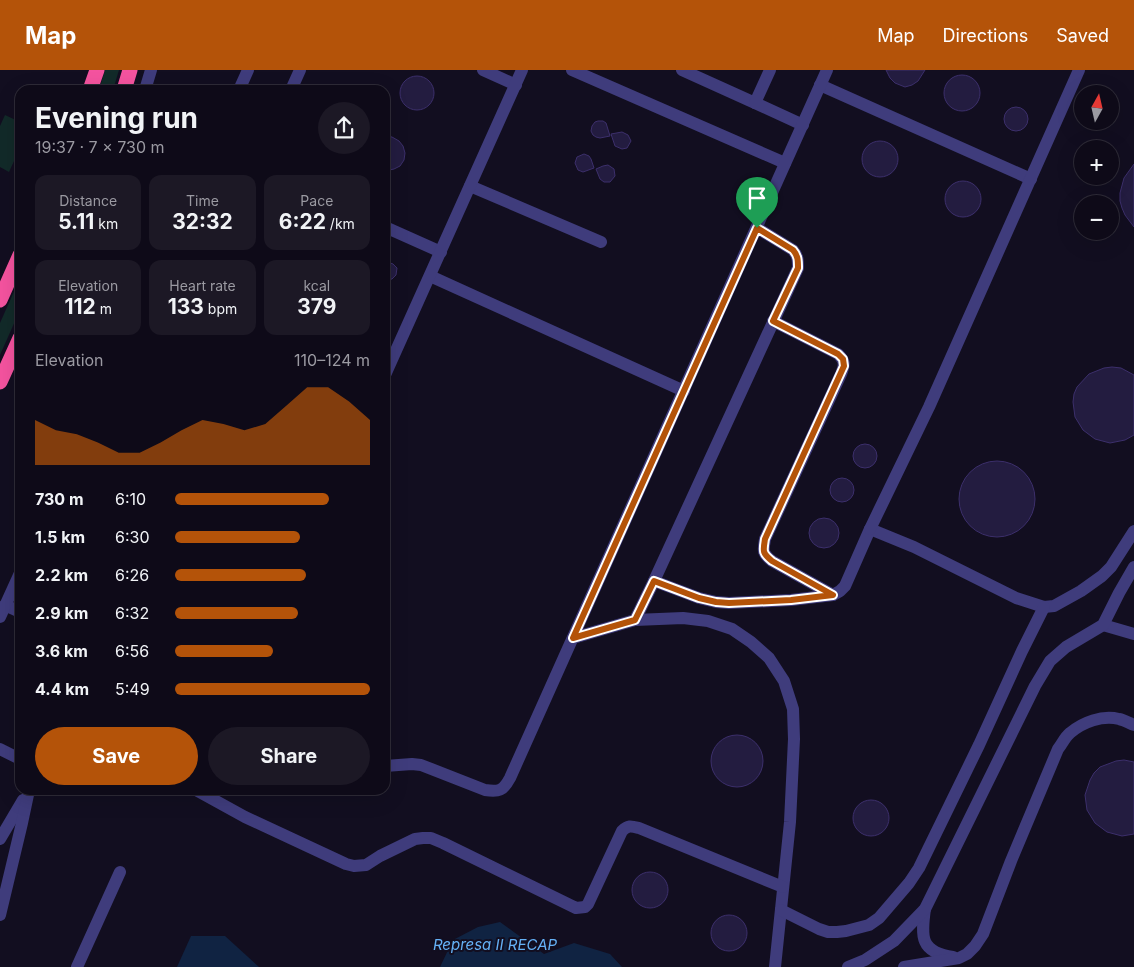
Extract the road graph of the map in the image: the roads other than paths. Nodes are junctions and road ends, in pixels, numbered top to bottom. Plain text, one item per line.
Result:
1 (97, 70) edge
2 (130, 70) edge
3 (151, 70) edge
4 (248, 70) edge
5 (300, 70) edge
6 (483, 70) edge
7 (522, 70) edge
8 (572, 70) edge
9 (682, 70) edge
10 (770, 70) edge
11 (827, 70) edge
12 (1079, 70) edge
13 (92, 85) edge
14 (126, 85) edge
15 (146, 85) edge
16 (241, 85) edge
17 (293, 85) edge
18 (516, 85) junction
19 (820, 85) junction
20 (754, 103) junction
21 (802, 125) junction
22 (785, 164) junction
23 (1031, 179) junction
24 (470, 186) junction
25 (757, 228) junction
26 (390, 229) edge
27 (601, 242) dead end
28 (441, 252) junction
29 (15, 266) edge
30 (430, 276) junction
31 (0, 300) edge
32 (773, 321) junction
33 (15, 349) edge
34 (390, 364) edge
35 (0, 382) edge
36 (684, 391) junction
37 (870, 529) junction
38 (1134, 531) edge
39 (1134, 567) edge
40 (654, 581) junction
41 (15, 584) edge
42 (833, 595) junction
43 (1044, 607) junction
44 (3, 611) edge
45 (635, 620) junction
46 (1103, 625) junction
47 (1134, 634) edge
48 (573, 638) junction
49 (1134, 725) edge
50 (0, 749) edge
51 (15, 756) edge
52 (390, 766) edge
53 (26, 795) edge
54 (27, 795) edge
55 (205, 795) edge
56 (0, 839) edge
57 (120, 872) dead end
58 (783, 887) junction
59 (925, 909) junction
60 (781, 910) junction
61 (0, 915) edge
62 (959, 958) junction
63 (77, 967) edge
64 (775, 967) edge
65 (848, 967) edge
66 (904, 967) edge

1 - 13 highway
2 - 14 highway
3 - 15 lane
4 - 16 lane
5 - 17 lane
6 - 18 lane
7 - 18 lane
8 - 22 lane
9 - 20 lane
10 - 20 lane
11 - 19 lane
12 - 23 lane
18 - 24 lane
19 - 21 lane
19 - 23 lane
20 - 21 lane
21 - 22 lane
22 - 25 lane
23 - 37 lane
24 - 27 lane
24 - 28 lane
25 - 32 lane
25 - 36 lane
26 - 28 lane
28 - 30 lane
29 - 31 highway
30 - 34 lane
30 - 36 lane
32 - 40 lane
32 - 42 lane
33 - 35 highway
36 - 48 lane
37 - 42 lane
37 - 43 lane
38 - 43 lane
39 - 46 lane
40 - 42 lane
40 - 45 lane
41 - 44 lane
43 - 60 lane
45 - 48 lane
45 - 58 lane
46 - 47 lane
46 - 59 lane
48 - 52 lane
49 - 62 lane
50 - 51 lane
53 - 56 lane
54 - 61 lane
55 - 58 lane
57 - 63 lane
58 - 60 lane
59 - 62 lane
59 - 65 lane
60 - 64 lane
62 - 66 lane

